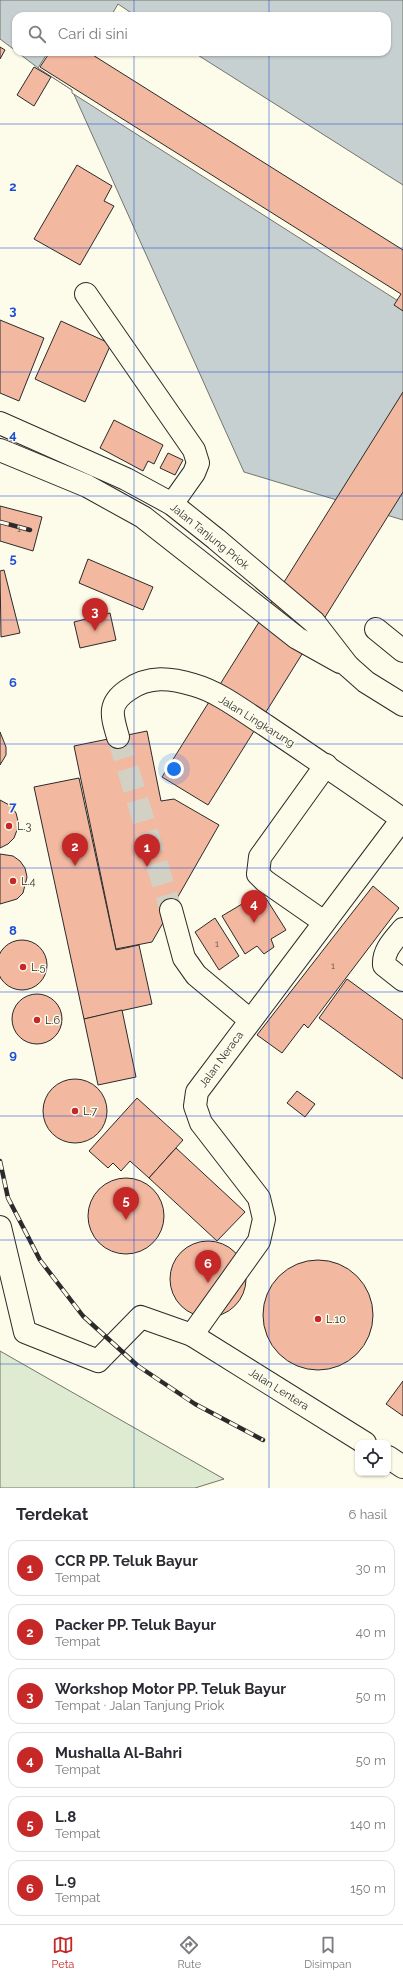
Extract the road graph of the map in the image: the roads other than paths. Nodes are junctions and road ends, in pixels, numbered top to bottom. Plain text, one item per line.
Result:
1 (86, 294) dead end
2 (0, 423) edge
3 (0, 450) edge
4 (172, 504) junction
5 (376, 629) dead end
6 (403, 651) edge
7 (348, 666) junction
8 (403, 705) edge
9 (118, 737) tunnel mouth
10 (326, 765) junction
11 (403, 818) edge
12 (170, 910) tunnel mouth
13 (324, 922) junction
14 (403, 929) edge
15 (403, 980) edge
16 (250, 1020) junction
17 (0, 1227) edge
18 (192, 1335) junction
19 (360, 1440) edge
20 (391, 1459) edge
21 (403, 1467) edge

1 - 4 main road
2 - 4 main road, Jalan Tanjung Priok
3 - 7 main road, Jalan Tanjung Priok
4 - 7 main road, Jalan Tanjung Priok
5 - 6 main road
7 - 8 main road, Jalan Tanjung Priok
9 - 10 main road, Jalan Lingkarung
10 - 11 main road, Jalan Lingkarung
10 - 13 main road
11 - 13 main road, Jalan Neraca
12 - 16 main road
13 - 16 main road, Jalan Neraca
14 - 15 main road
16 - 18 main road, Jalan Neraca
17 - 18 main road, Jalan Lentera
18 - 19 main road, Jalan Lentera
20 - 21 main road

